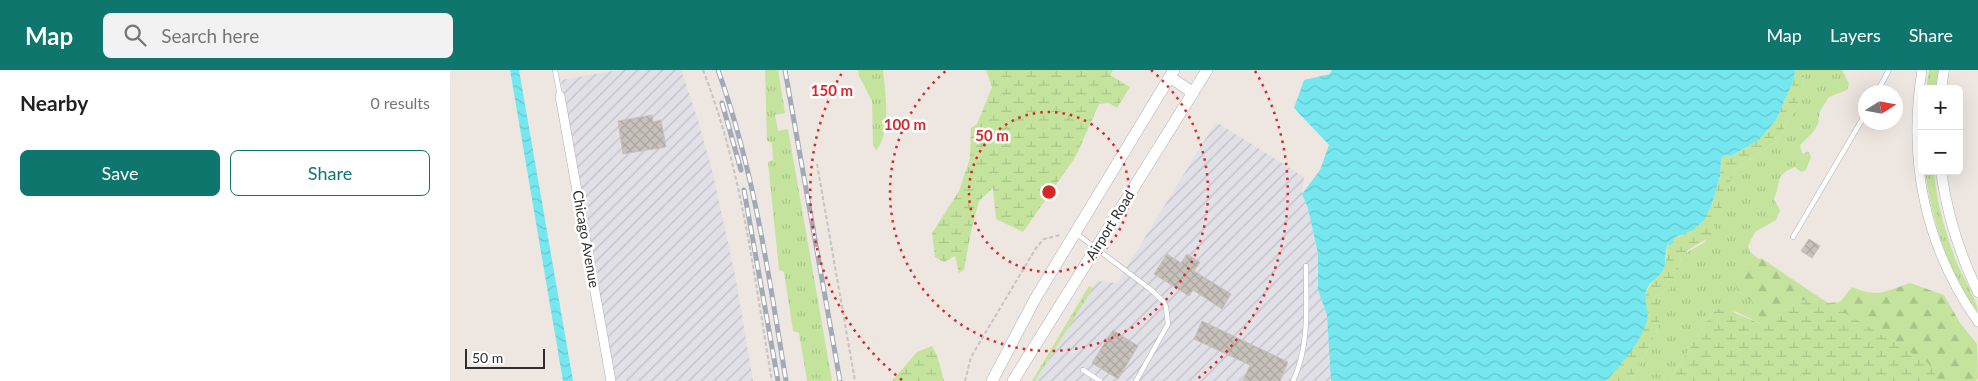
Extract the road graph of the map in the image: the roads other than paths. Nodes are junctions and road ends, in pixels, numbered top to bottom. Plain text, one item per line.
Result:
1 (555, 70) edge
2 (1207, 70) edge
3 (1889, 70) edge
4 (1922, 70) edge
5 (1944, 70) edge
6 (1172, 73) edge
7 (1881, 85) edge
8 (1942, 85) edge
9 (1193, 92) junction
10 (560, 96) joint
11 (1858, 127) edge
12 (1942, 175) edge
13 (1075, 233) junction
14 (1793, 237) dead end
15 (1096, 248) junction
16 (1306, 266) dead end
17 (1978, 292) edge
18 (1978, 322) edge
19 (1083, 370) dead end
20 (611, 381) edge
21 (992, 381) edge
22 (1013, 381) edge
23 (1100, 381) edge
24 (1136, 381) edge
25 (1293, 381) edge

1 - 10 lane
2 - 9 main road, Airport Road
3 - 7 lane
4 - 18 street
5 - 8 street
6 - 9 main road
6 - 13 main road, Airport Road
9 - 15 main road, Airport Road
10 - 20 street, Chicago Avenue
11 - 14 lane
12 - 17 street
13 - 15 lane
13 - 21 main road, Airport Road
15 - 22 main road, Airport Road
15 - 24 lane
16 - 25 lane
19 - 23 lane

